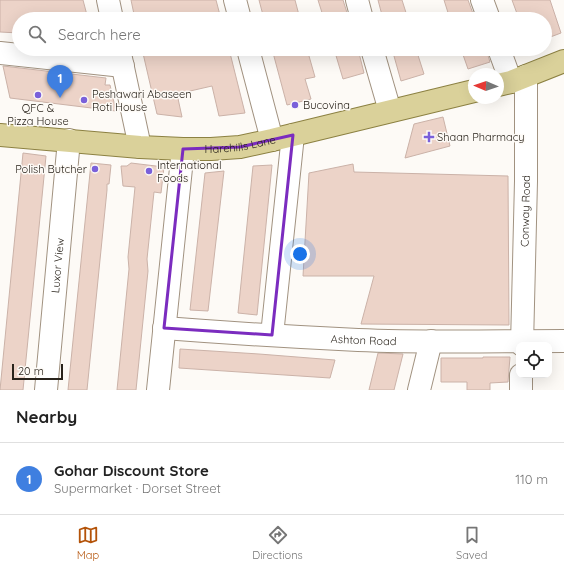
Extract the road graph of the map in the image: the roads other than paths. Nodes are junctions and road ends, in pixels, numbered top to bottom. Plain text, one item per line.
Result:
1 (108, 0) edge
2 (235, 0) edge
3 (357, 0) edge
4 (482, 0) edge
5 (111, 12) edge
6 (238, 12) edge
7 (360, 12) edge
8 (486, 12) edge
9 (0, 53) edge
10 (12, 53) edge
11 (73, 56) edge
12 (251, 56) edge
13 (374, 56) edge
14 (502, 56) edge
15 (121, 58) edge
16 (564, 61) edge
17 (511, 81) edge
18 (468, 92) edge
19 (390, 111) junction
20 (0, 135) edge
21 (282, 137) junction
22 (69, 140) junction
23 (140, 148) junction
24 (183, 149) junction
25 (164, 328) junction
26 (272, 335) junction
27 (564, 340) edge
28 (431, 341) junction
29 (522, 342) edge
30 (536, 342) edge
31 (516, 343) edge
32 (521, 378) edge
33 (46, 390) edge
34 (158, 390) edge
35 (419, 390) edge
36 (521, 390) edge

1 - 5 street
2 - 6 street
3 - 7 street
4 - 8 street
9 - 10 street
11 - 15 street
12 - 21 street
13 - 19 street
14 - 17 street, Conway Road
15 - 23 street
16 - 17 main road
17 - 29 street, Conway Road
18 - 19 main road, Harehills Lane
19 - 21 main road, Harehills Lane
20 - 22 main road, Harehills Lane
21 - 24 main road, Harehills Lane
21 - 26 street
22 - 23 main road, Harehills Lane
22 - 33 street, Luxor View
23 - 24 main road, Harehills Lane
24 - 25 street
25 - 26 street, Ashton Road
25 - 34 street
26 - 28 street, Ashton Road
27 - 30 street, Ashton Road
28 - 31 street, Ashton Road
28 - 35 street
32 - 36 street

